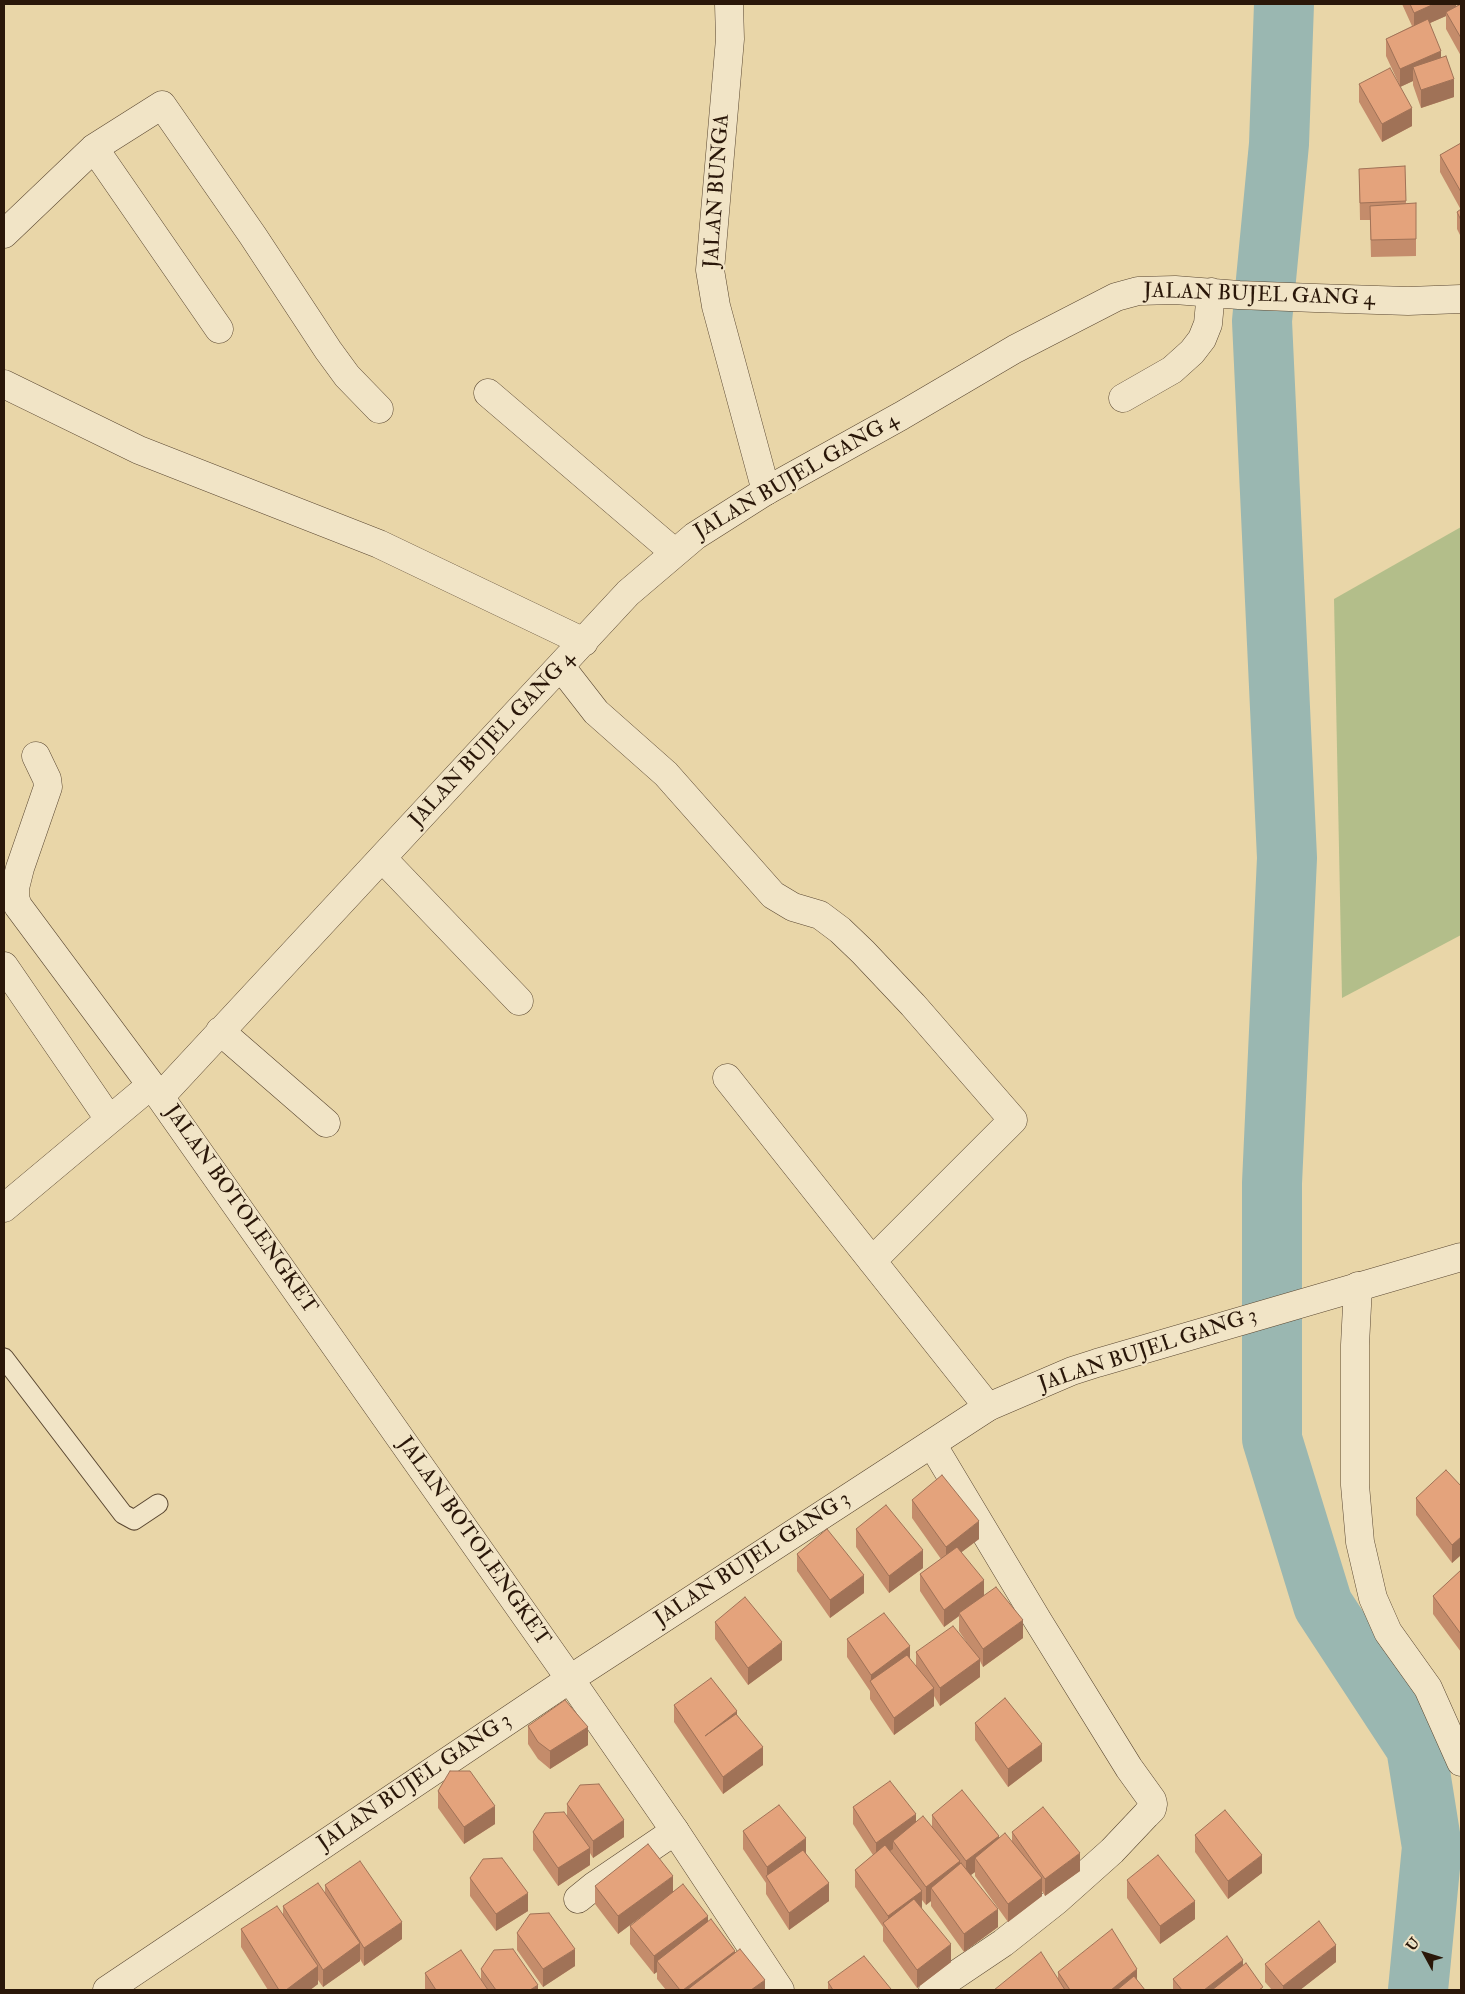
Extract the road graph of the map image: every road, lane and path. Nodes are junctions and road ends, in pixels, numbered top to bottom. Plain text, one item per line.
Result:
1 (729, 4) edge
2 (94, 148) junction
3 (4, 234) edge
4 (1211, 292) junction
5 (1461, 299) edge
6 (219, 329) dead end
7 (4, 384) edge
8 (488, 393) dead end
9 (1123, 398) dead end
10 (379, 409) dead end
11 (766, 491) junction
12 (674, 552) junction
13 (584, 642) junction
14 (561, 666) junction
15 (36, 756) dead end
16 (382, 858) junction
17 (4, 966) edge
18 (519, 1001) dead end
19 (220, 1031) junction
20 (727, 1078) dead end
21 (156, 1091) junction
22 (108, 1119) junction
23 (326, 1123) dead end
24 (4, 1208) edge
25 (1461, 1257) edge
26 (872, 1261) junction
27 (1347, 1289) junction
28 (4, 1358) edge
29 (988, 1407) junction
30 (932, 1444) junction
31 (158, 1504) dead end
32 (570, 1679) junction
33 (1461, 1762) edge
34 (675, 1831) junction
35 (578, 1899) dead end
36 (107, 1990) edge
37 (780, 1990) edge
38 (933, 1990) edge

1 - 11 street, JALAN BUNGA
2 - 3 street
2 - 6 street
2 - 10 street
4 - 5 street, JALAN BUJEL GANG 4
4 - 9 street
4 - 11 street, JALAN BUJEL GANG 4
7 - 13 street
8 - 12 street
11 - 12 street, JALAN BUJEL GANG 4
12 - 13 street, JALAN BUJEL GANG 4
13 - 14 street, JALAN BUJEL GANG 4
14 - 16 street, JALAN BUJEL GANG 4
14 - 26 street
15 - 21 street, JALAN BOTOLENGKET
16 - 18 street
16 - 19 street, JALAN BUJEL GANG 4
17 - 22 street
19 - 21 street, JALAN BUJEL GANG 4
19 - 23 street
20 - 26 street
21 - 22 street, JALAN BUJEL GANG 4
21 - 32 street, JALAN BOTOLENGKET
22 - 24 street, JALAN BUJEL GANG 4
25 - 27 street, JALAN BUJEL GANG 3
26 - 29 street
27 - 29 street, JALAN BUJEL GANG 3
27 - 33 street
28 - 31 lane
29 - 30 street, JALAN BUJEL GANG 3
30 - 32 street, JALAN BUJEL GANG 3
30 - 38 street
32 - 34 street, JALAN BOTOLENGKET
32 - 36 street, JALAN BUJEL GANG 3
34 - 35 street
34 - 37 street, JALAN BOTOLENGKET

